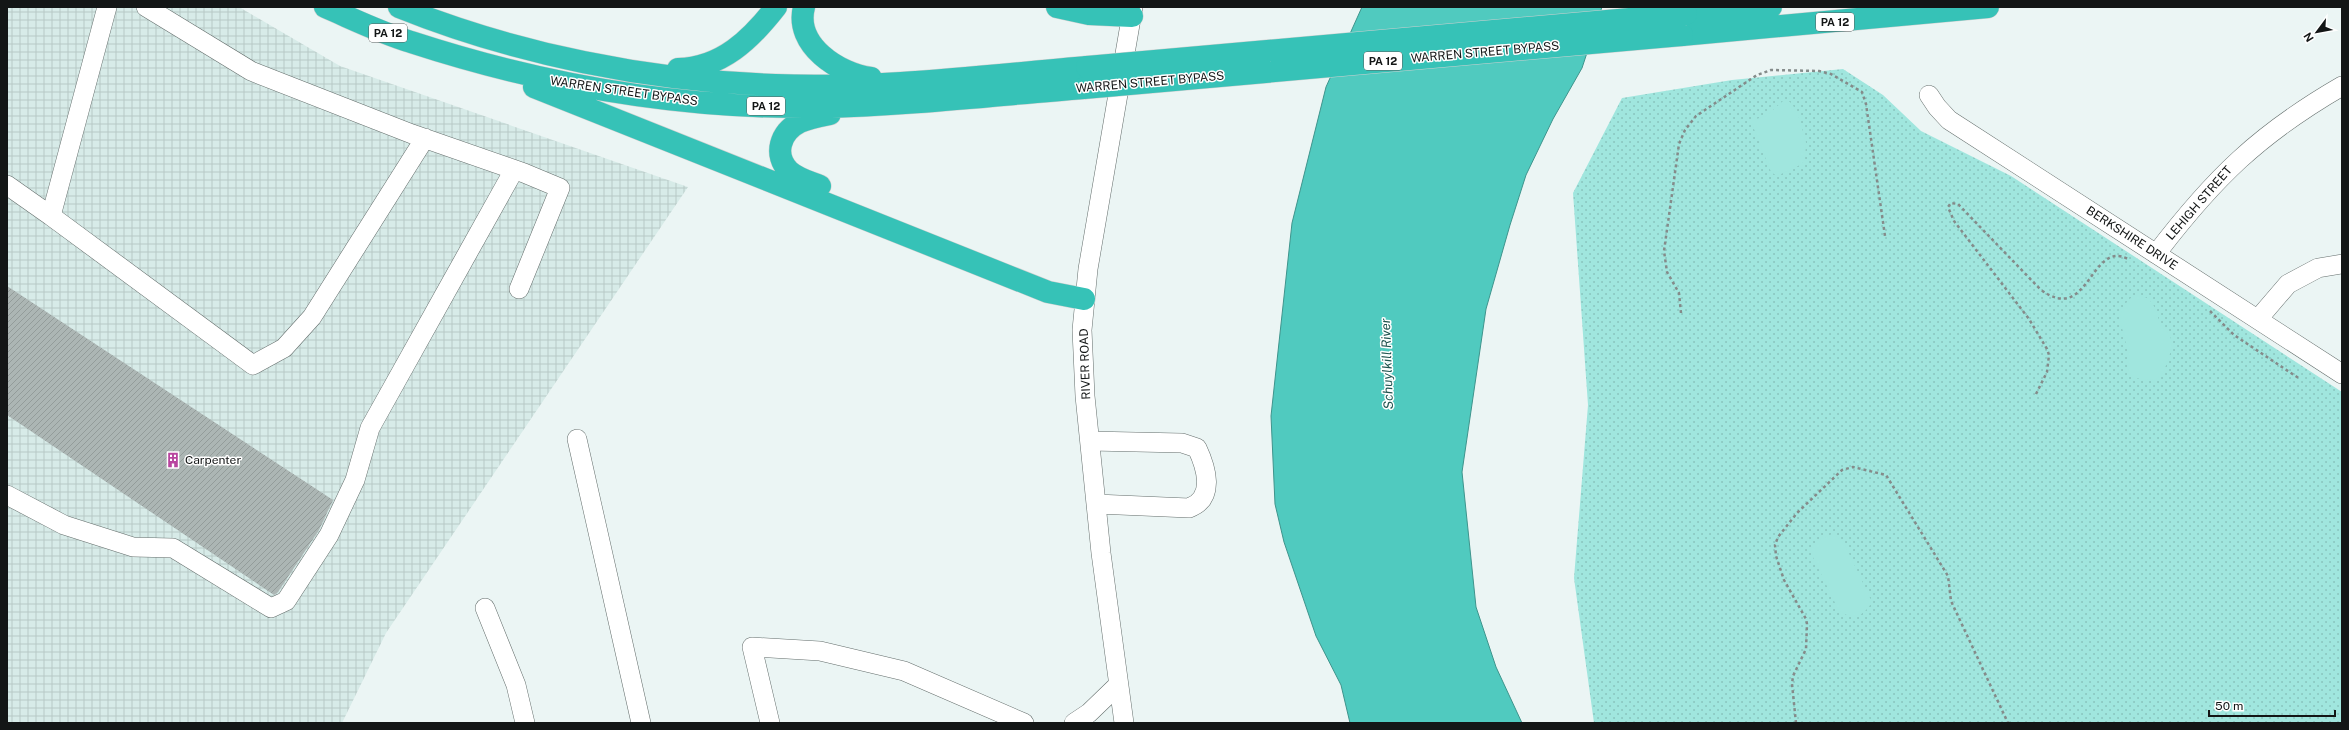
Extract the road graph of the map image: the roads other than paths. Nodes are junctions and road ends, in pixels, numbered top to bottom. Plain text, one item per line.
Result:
1 (107, 7) edge
2 (146, 7) edge
3 (325, 7) edge
4 (399, 7) edge
5 (776, 7) edge
6 (804, 7) edge
7 (1056, 7) edge
8 (1107, 7) edge
9 (1771, 7) edge
10 (1988, 7) edge
11 (1133, 12) edge
12 (1684, 25) junction
13 (453, 55) junction
14 (636, 70) junction
15 (1085, 77) junction
16 (910, 82) junction
17 (2342, 86) edge
18 (1929, 95) dead end
19 (868, 105) junction
20 (425, 138) junction
21 (514, 170) junction
22 (7, 185) edge
23 (51, 216) junction
24 (2156, 254) junction
25 (2342, 264) edge
26 (519, 289) dead end
27 (1084, 299) junction
28 (2258, 319) junction
29 (2342, 374) edge
30 (577, 439) dead end
31 (1090, 441) junction
32 (7, 495) edge
33 (1096, 504) junction
34 (485, 608) dead end
35 (1118, 685) junction
36 (525, 723) edge
37 (641, 723) edge
38 (770, 723) edge
39 (1024, 723) edge
40 (1074, 723) edge
41 (1124, 723) edge

1 - 23 street
2 - 20 street
3 - 13 highway, WARREN STREET BYPASS / PA 12
4 - 14 highway, WARREN STREET BYPASS / PA 12
5 - 14 highway
6 - 16 highway
7 - 11 highway
8 - 11 highway
9 - 12 highway, WARREN STREET BYPASS / PA 12
10 - 12 highway, WARREN STREET BYPASS / PA 12
11 - 27 street, RIVER ROAD
12 - 15 highway, WARREN STREET BYPASS / PA 12, bridge
13 - 19 highway, WARREN STREET BYPASS / PA 12
13 - 27 highway
14 - 16 highway, WARREN STREET BYPASS / PA 12
15 - 16 highway, WARREN STREET BYPASS / PA 12
15 - 19 highway, WARREN STREET BYPASS / PA 12
17 - 24 street, LEHIGH STREET
18 - 24 street, BERKSHIRE DRIVE
19 - 27 highway
20 - 21 street
20 - 23 street
21 - 26 street
21 - 32 street
22 - 23 street
24 - 28 street, BERKSHIRE DRIVE
25 - 28 street
27 - 31 street, RIVER ROAD
28 - 29 street, BERKSHIRE DRIVE
30 - 37 street
31 - 33 street, RIVER ROAD
31 - 33 street
33 - 35 street, RIVER ROAD
34 - 36 street
35 - 40 street
35 - 41 street, RIVER ROAD
38 - 39 street

